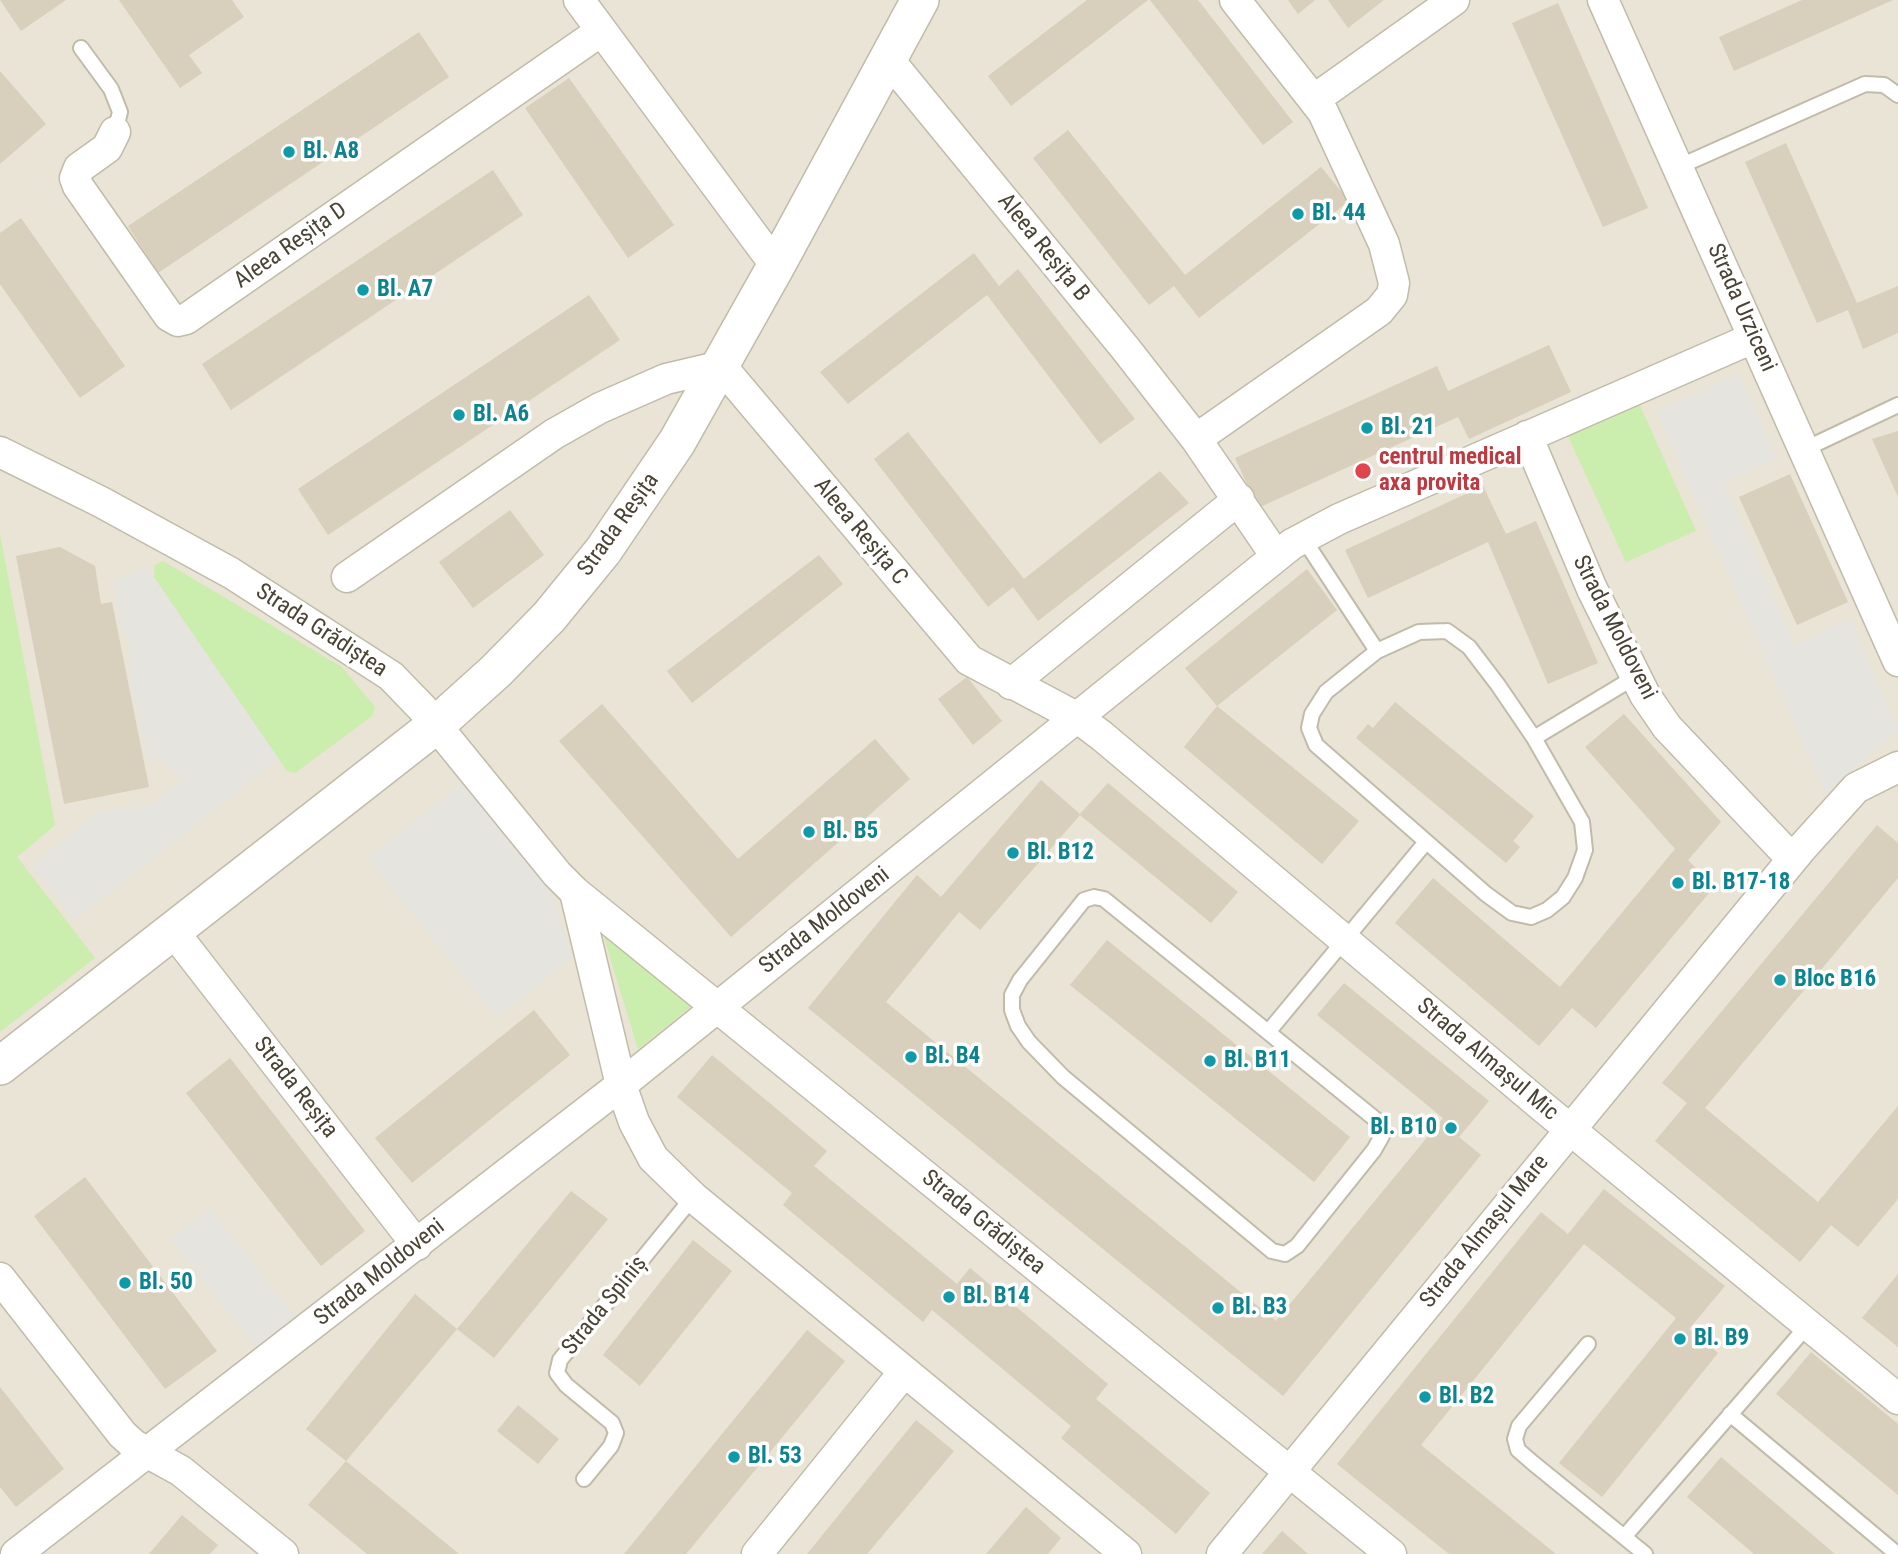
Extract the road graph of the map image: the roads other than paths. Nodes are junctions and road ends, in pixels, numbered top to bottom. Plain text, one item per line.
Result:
1 (579, 0) edge
2 (920, 0) edge
3 (1236, 0) edge
4 (1454, 0) edge
5 (1603, 0) edge
6 (601, 31) junction
7 (81, 48) dead end
8 (888, 59) junction
9 (1898, 96) edge
10 (1319, 106) junction
11 (115, 132) joint
12 (1678, 167) junction
13 (776, 266) junction
14 (1753, 338) junction
15 (721, 366) junction
16 (1898, 405) edge
17 (1527, 436) junction
18 (1196, 439) junction
19 (1805, 449) junction
20 (0, 452) edge
21 (1239, 499) junction
22 (1303, 538) junction
23 (1276, 556) junction
24 (346, 577) dead end
25 (1377, 651) junction
26 (1898, 660) edge
27 (1635, 677) junction
28 (1011, 684) junction
29 (1078, 718) junction
30 (436, 725) junction
31 (1534, 738) junction
32 (1898, 767) edge
33 (1426, 842) junction
34 (1792, 859) junction
35 (576, 892) junction
36 (173, 931) junction
37 (1343, 940) junction
38 (716, 1007) junction
39 (1269, 1031) junction
40 (0, 1066) edge
41 (621, 1085) junction
42 (1569, 1129) junction
43 (693, 1197) junction
44 (417, 1245) junction
45 (0, 1278) edge
46 (1808, 1325) junction
47 (1588, 1344) dead end
48 (904, 1372) junction
49 (1898, 1399) edge
50 (1730, 1414) junction
51 (149, 1453) junction
52 (1290, 1470) junction
53 (584, 1479) dead end
54 (1624, 1537) junction
55 (266, 1549) edge
56 (16, 1554) edge
57 (757, 1554) edge
58 (1126, 1554) edge
59 (1222, 1554) edge
60 (1391, 1554) edge
61 (1645, 1554) edge
62 (1897, 1554) edge

1 - 6 street
2 - 8 street, Strada Reșița
3 - 10 street
4 - 10 street
5 - 12 street, Strada Urziceni
6 - 11 street, Aleea Reșița D
6 - 13 street
7 - 11 lane
8 - 13 street, Strada Reșița
8 - 18 street, Aleea Reșița B
9 - 12 lane
10 - 18 street
12 - 14 street, Strada Urziceni
13 - 15 street, Strada Reșița
14 - 17 street, Strada Moldoveni
14 - 19 street, Strada Urziceni
15 - 24 street
15 - 28 street, Aleea Reșița C
15 - 30 street, Strada Reșița
16 - 19 lane
17 - 22 street, Strada Moldoveni
17 - 27 street, Strada Moldoveni
18 - 21 street, Aleea Reșița B
19 - 26 street, Strada Urziceni
20 - 30 street, Strada Grădiștea
21 - 23 street, Aleea Reșița B
21 - 28 street
22 - 23 street, Strada Moldoveni
22 - 25 lane
23 - 29 street, Strada Moldoveni
25 - 31 lane
25 - 33 lane
27 - 31 lane
27 - 34 street, Strada Moldoveni
28 - 29 street, Aleea Reșița C
29 - 37 street, Strada Almașul Mic
29 - 38 street, Strada Moldoveni
30 - 35 street, Strada Grădiștea
30 - 36 street, Strada Reșița
31 - 33 lane
32 - 34 street, Strada Almașul Mare
33 - 37 lane
34 - 42 street, Strada Almașul Mare
35 - 38 street, Strada Grădiștea
35 - 41 street
36 - 40 street, Strada Reșița
36 - 44 street, Strada Reșița
37 - 39 lane
37 - 42 street, Strada Almașul Mic
38 - 41 street, Strada Moldoveni
38 - 52 street, Strada Grădiștea
39 - 39 lane
41 - 43 street
41 - 44 street, Strada Moldoveni
42 - 46 street, Strada Almașul Mic
42 - 52 street, Strada Almașul Mare
43 - 48 street
43 - 53 lane, Strada Spiniș
44 - 51 street, Strada Moldoveni
45 - 51 street
46 - 49 street, Strada Almașul Mic
46 - 50 lane
47 - 54 lane
48 - 57 street
48 - 58 street
50 - 54 lane
50 - 62 lane
51 - 55 street
51 - 56 street, Strada Moldoveni
52 - 59 street, Strada Almașul Mare
52 - 60 street, Strada Grădiștea
54 - 61 lane

